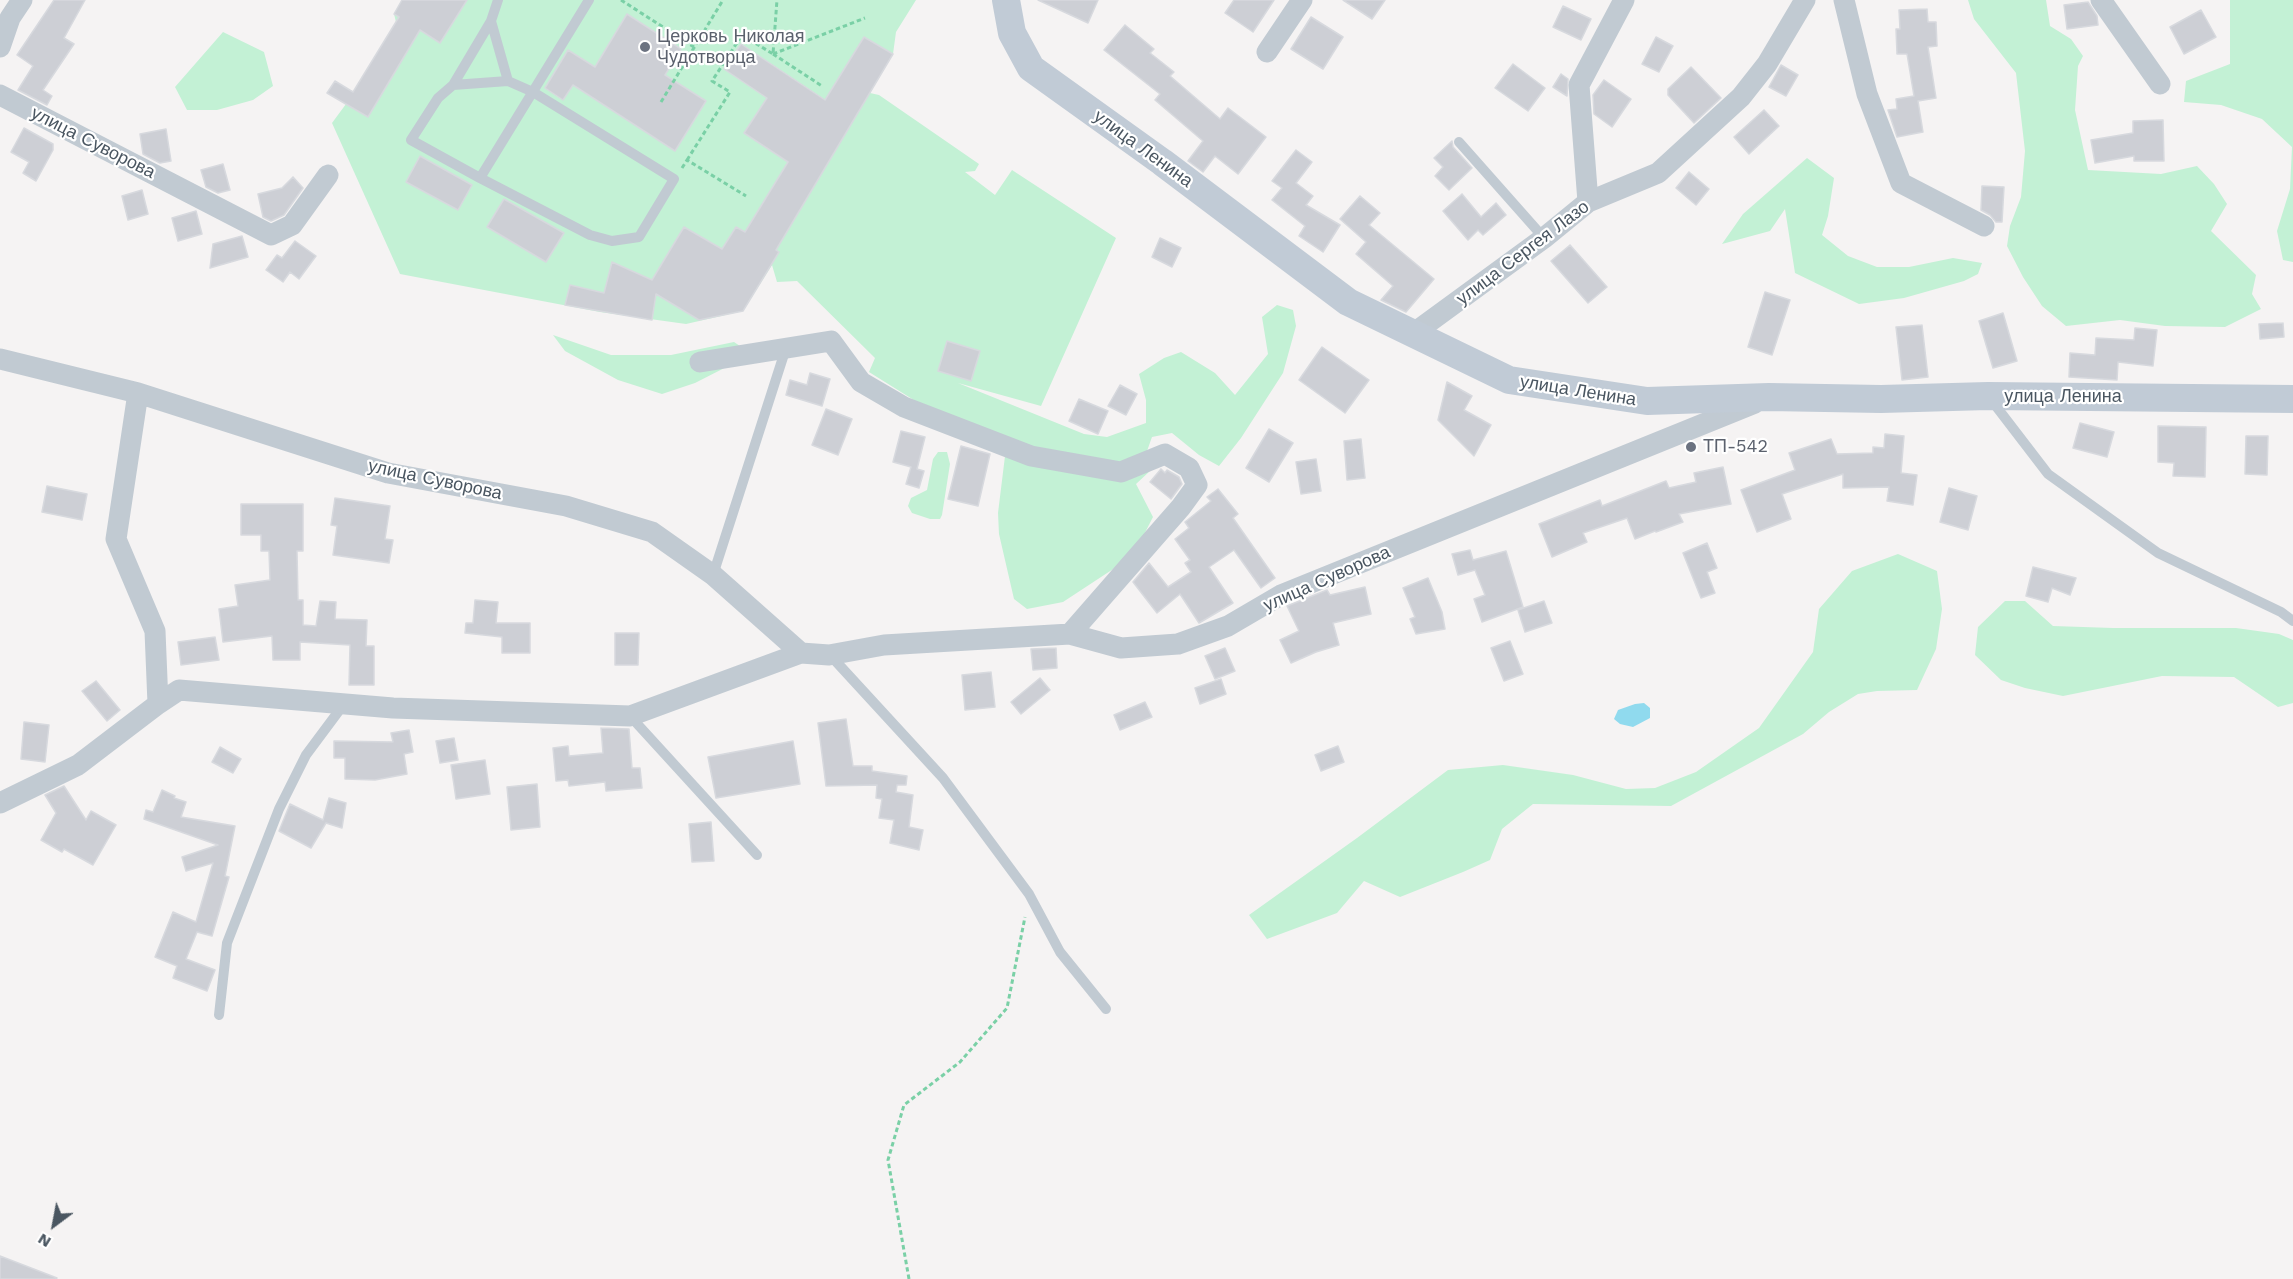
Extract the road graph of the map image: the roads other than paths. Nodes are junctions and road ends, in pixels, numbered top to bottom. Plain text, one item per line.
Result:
1 (22, 0) edge
2 (498, 0) edge
3 (589, 0) edge
4 (1006, 0) edge
5 (1302, 0) edge
6 (1624, 0) edge
7 (1805, 0) edge
8 (1844, 0) edge
9 (2101, 0) edge
10 (491, 21) junction
11 (0, 47) edge
12 (1267, 52) dead end
13 (508, 81) junction
14 (2160, 84) dead end
15 (453, 85) junction
16 (533, 92) junction
17 (0, 95) edge
18 (1459, 142) dead end
19 (328, 174) dead end
20 (480, 178) junction
21 (1588, 202) junction
22 (1984, 226) dead end
23 (1544, 238) junction
24 (1414, 333) junction
25 (786, 348) junction
26 (0, 359) edge
27 (700, 362) dead end
28 (138, 393) junction
29 (1988, 396) junction
30 (1769, 397) junction
31 (2293, 399) edge
32 (713, 574) junction
33 (2293, 621) edge
34 (1070, 634) junction
35 (801, 653) junction
36 (830, 655) junction
37 (158, 704) junction
38 (344, 704) junction
39 (630, 716) junction
40 (0, 803) edge
41 (757, 855) dead end
42 (1106, 1010) dead end
43 (219, 1015) dead end

1 - 11 street
2 - 10 lane
3 - 16 lane
4 - 24 main road, улица Ленина
5 - 12 street
6 - 21 street
7 - 21 street, улица Сергея Лазо
8 - 22 street
9 - 14 street
10 - 13 lane
10 - 15 lane
13 - 15 lane
13 - 16 lane
15 - 20 lane
16 - 20 lane
16 - 20 lane
17 - 19 street, улица Суворова
18 - 23 lane
21 - 23 street, улица Сергея Лазо
23 - 24 street, улица Сергея Лазо
24 - 30 main road, улица Ленина
25 - 27 street
25 - 32 lane
25 - 34 street
26 - 28 street, улица Суворова
28 - 32 street, улица Суворова
28 - 37 street
29 - 30 main road, улица Ленина
29 - 31 main road, улица Ленина
29 - 33 lane
30 - 34 street, улица Суворова
32 - 35 street, улица Суворова
34 - 36 street, улица Суворова
35 - 36 street, улица Суворова
35 - 39 street, улица Суворова
36 - 42 lane
37 - 38 street, улица Суворова
37 - 40 street, улица Суворова
38 - 39 street, улица Суворова
38 - 43 lane
39 - 41 lane

